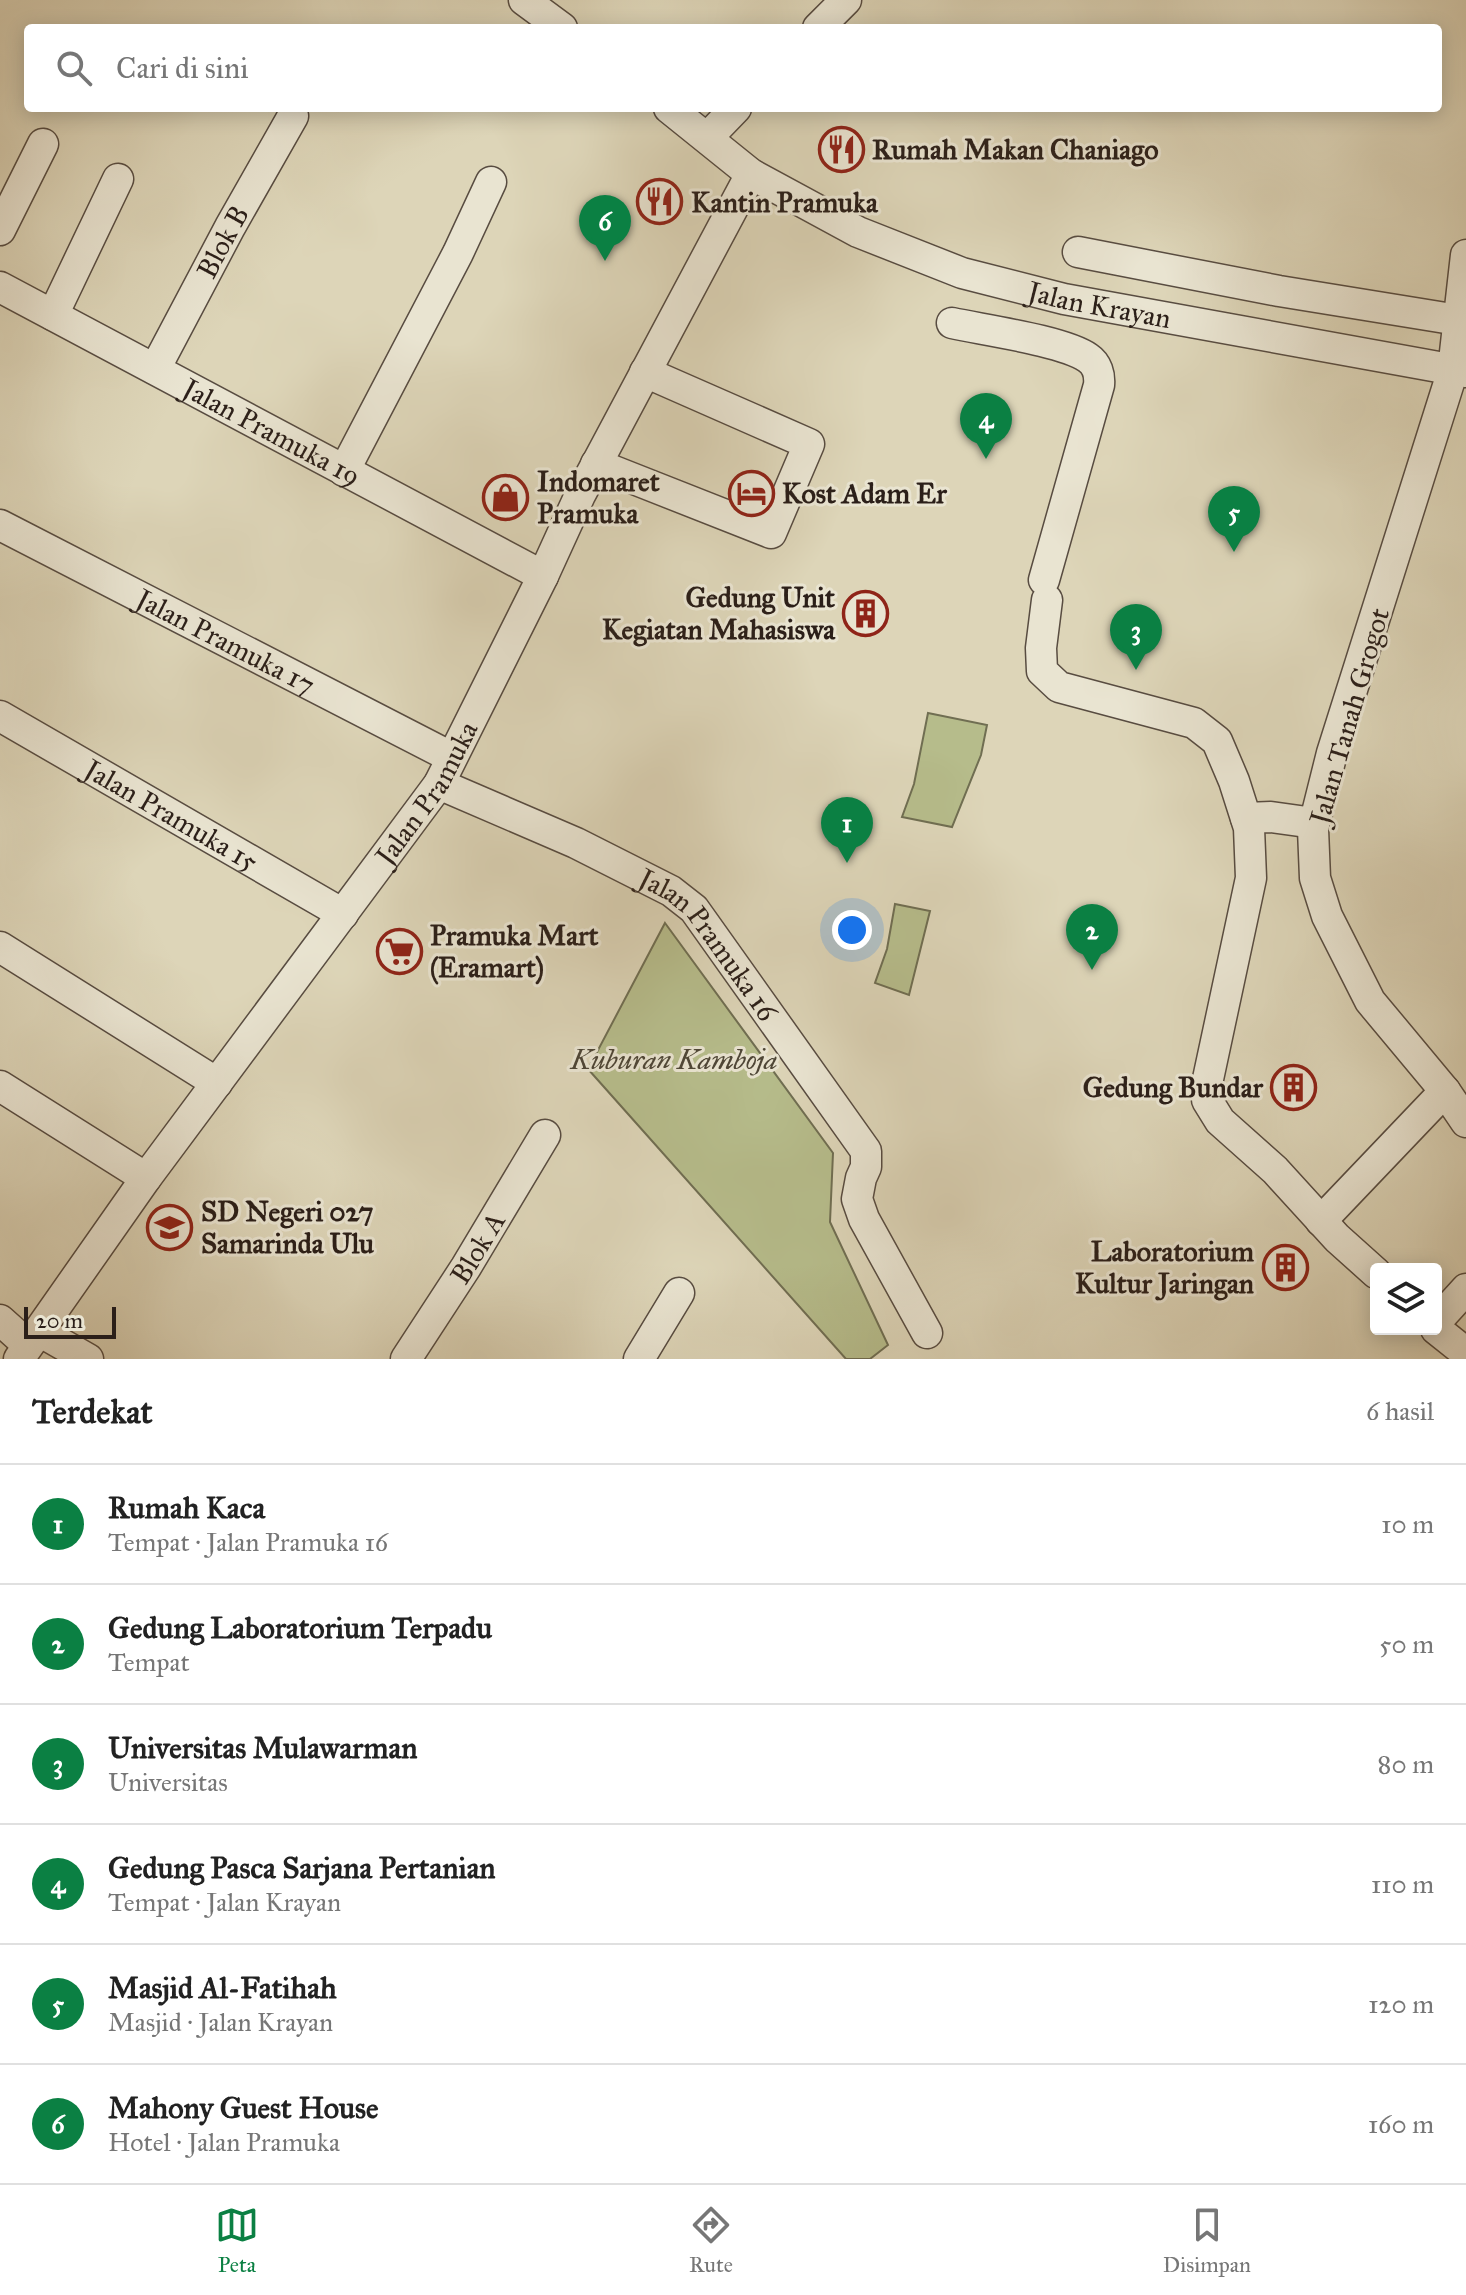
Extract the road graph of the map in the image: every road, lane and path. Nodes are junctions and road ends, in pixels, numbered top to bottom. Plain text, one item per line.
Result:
1 (524, 0) edge
2 (846, 0) edge
3 (557, 24) edge
4 (822, 24) edge
5 (674, 112) edge
6 (732, 112) edge
7 (293, 116) dead end
8 (708, 137) junction
9 (43, 144) dead end
10 (751, 174) junction
11 (118, 179) dead end
12 (491, 182) dead end
13 (0, 230) edge
14 (1078, 252) dead end
15 (1465, 264) edge
16 (0, 287) edge
17 (53, 315) junction
18 (1458, 320) junction
19 (952, 323) dead end
20 (155, 369) junction
21 (1460, 371) edge
22 (645, 372) junction
23 (596, 464) junction
24 (344, 471) junction
25 (0, 525) edge
26 (543, 576) junction
27 (0, 716) edge
28 (445, 771) junction
29 (1246, 818) junction
30 (1314, 823) junction
31 (343, 914) junction
32 (0, 947) edge
33 (217, 1083) junction
34 (0, 1086) edge
35 (1445, 1091) junction
36 (1466, 1122) edge
37 (545, 1135) dead end
38 (146, 1178) junction
39 (1321, 1221) junction
40 (1370, 1267) edge
41 (1466, 1289) edge
42 (679, 1293) dead end
43 (1442, 1315) edge
44 (0, 1320) edge
45 (927, 1333) dead end
46 (1442, 1334) edge
47 (29, 1345) edge
48 (1466, 1353) edge
49 (88, 1359) edge
50 (406, 1359) edge
51 (639, 1359) edge

1 - 3 street
2 - 4 street
5 - 8 street, Jalan Krayan
6 - 8 street
7 - 20 street, Blok B
8 - 10 street, Jalan Krayan
9 - 13 street
10 - 21 street, Jalan Krayan
10 - 22 street, Jalan Pramuka
11 - 17 street
12 - 24 street
14 - 18 street
15 - 18 street, Jalan Tanah Grogot
16 - 17 street, Jalan Pramuka 19
17 - 20 street, Jalan Pramuka 19
18 - 21 street, Jalan Tanah Grogot
19 - 29 street
20 - 24 street, Jalan Pramuka 19
21 - 30 street, Jalan Tanah Grogot
22 - 23 street, Jalan Pramuka
22 - 23 street
23 - 26 street, Jalan Pramuka
24 - 26 street, Jalan Pramuka 19
25 - 28 street, Jalan Pramuka 17
26 - 28 street, Jalan Pramuka
27 - 31 street, Jalan Pramuka 15
28 - 31 street, Jalan Pramuka
28 - 45 street, Jalan Pramuka 16
29 - 30 street
29 - 39 street
30 - 35 street, Jalan Tanah Grogot
31 - 33 street, Jalan Pramuka
32 - 33 street
33 - 38 street, Jalan Pramuka
34 - 38 street
35 - 36 street, Jalan Tanah Grogot
35 - 39 street
37 - 50 street, Blok A
38 - 47 street, Jalan Pramuka
39 - 40 street
41 - 43 street
42 - 51 street
44 - 47 street
46 - 48 street
47 - 49 street

